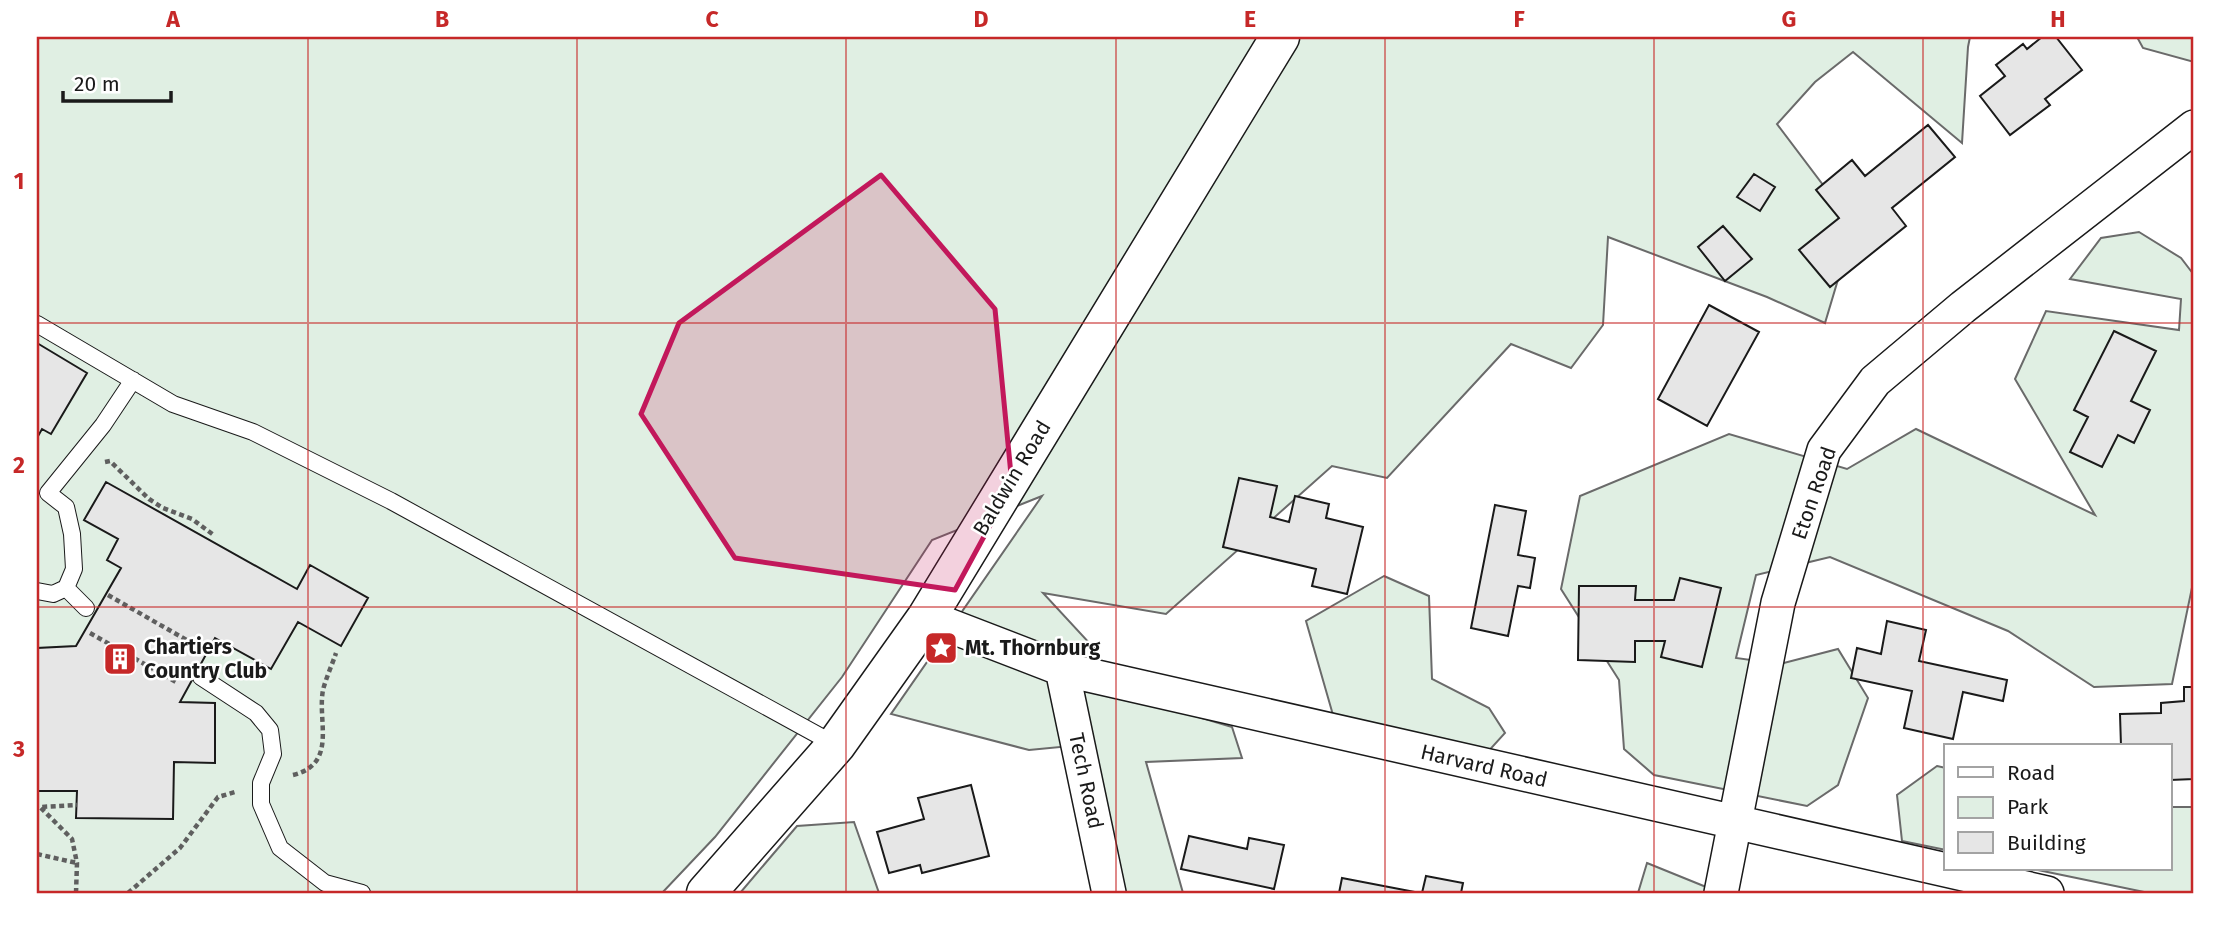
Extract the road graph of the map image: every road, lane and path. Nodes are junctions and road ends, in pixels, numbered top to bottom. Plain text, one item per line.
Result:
1 (1280, 37) edge
2 (2194, 127) edge
3 (37, 324) edge
4 (133, 380) junction
5 (78, 456) junction
6 (42, 494) edge
7 (215, 536) dead end
8 (66, 588) junction
9 (37, 591) edge
10 (83, 604) junction
11 (927, 617) junction
12 (336, 653) dead end
13 (215, 657) dead end
14 (1062, 669) junction
15 (201, 677) dead end
16 (222, 691) junction
17 (836, 745) junction
18 (261, 783) junction
19 (77, 805) dead end
20 (38, 807) edge
21 (1734, 821) junction
22 (37, 854) edge
23 (77, 863) junction
24 (1944, 869) edge
25 (1947, 870) edge
26 (76, 893) edge
27 (128, 893) edge
28 (362, 893) edge
29 (706, 893) edge
30 (1109, 893) edge
31 (1721, 893) edge
32 (2047, 893) edge

1 - 11 street, Baldwin Road
2 - 21 street, Eton Road
3 - 4 lane
4 - 5 lane
4 - 17 lane
5 - 6 lane
5 - 7 path
6 - 8 lane
8 - 9 lane
8 - 10 lane
10 - 13 path
10 - 16 path
11 - 14 street, Harvard Road
11 - 17 street, Baldwin Road
12 - 18 path
14 - 21 street, Harvard Road
14 - 30 street, Tech Road
15 - 16 lane
16 - 18 lane
17 - 29 street, Baldwin Road
18 - 27 path
18 - 28 lane
19 - 20 path
20 - 23 path
21 - 24 street, Harvard Road
21 - 31 street, Eton Road
22 - 23 path
23 - 26 path
25 - 32 street, Harvard Road

